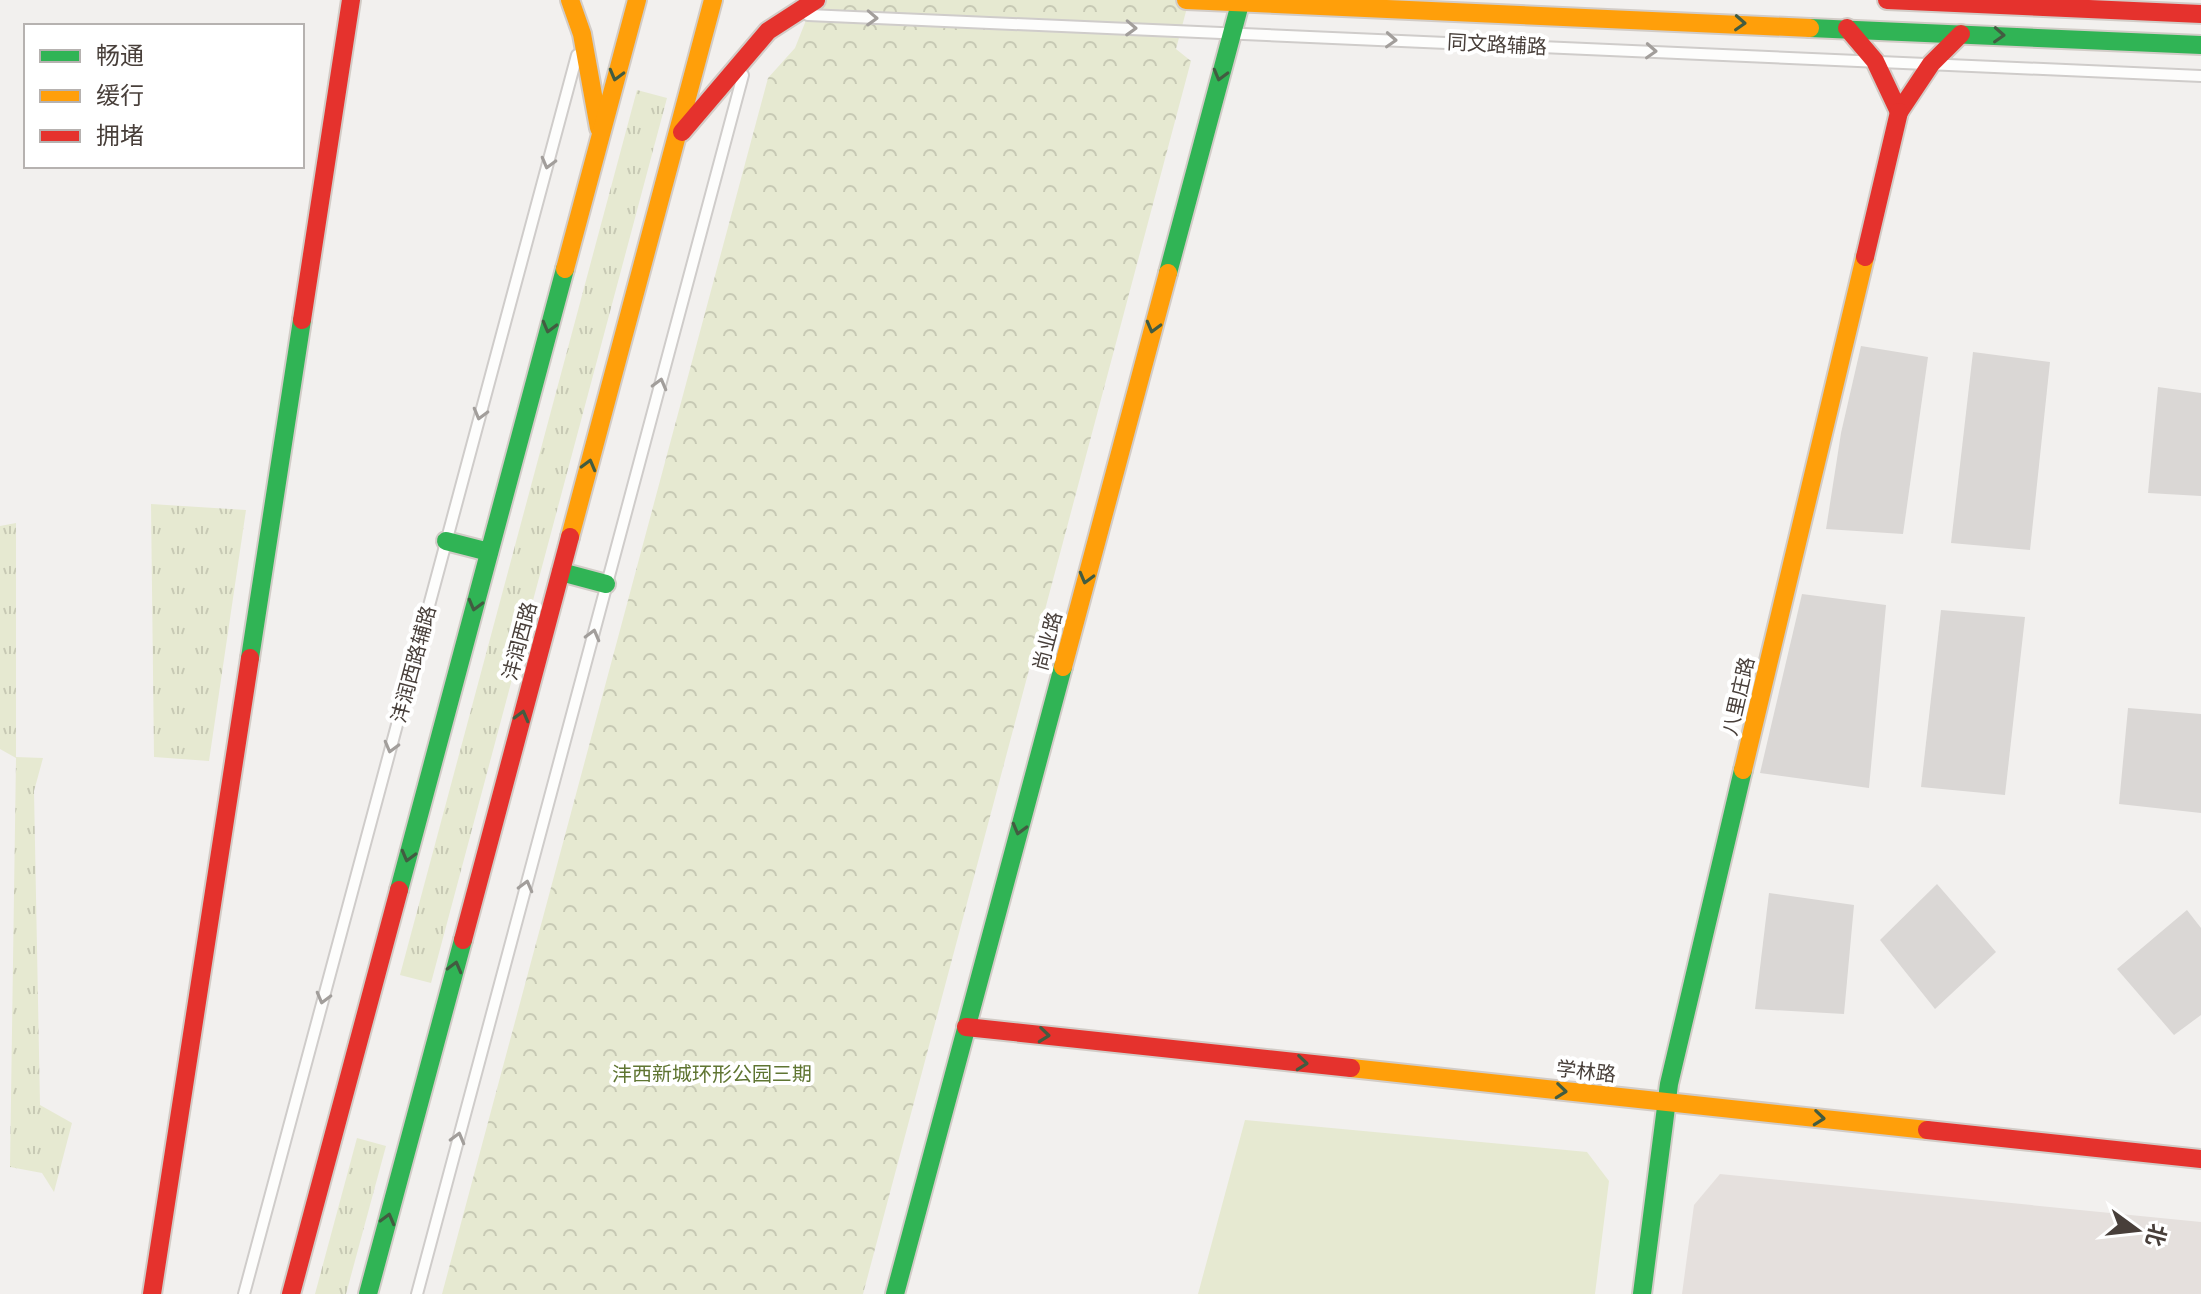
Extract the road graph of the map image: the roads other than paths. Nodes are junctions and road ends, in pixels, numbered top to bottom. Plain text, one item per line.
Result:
1 (351, 0) edge
2 (570, 0) edge
3 (637, 0) edge
4 (713, 0) edge
5 (816, 0) edge
6 (1186, 0) edge
7 (1887, 0) edge
8 (1240, 1) edge
9 (1260, 1) edge
10 (794, 14) junction
11 (2201, 14) edge
12 (1847, 28) junction
13 (1232, 32) junction
14 (1252, 33) junction
15 (582, 34) junction
16 (1961, 34) junction
17 (2201, 45) edge
18 (749, 54) junction
19 (1246, 54) dead end
20 (1875, 61) junction
21 (1931, 64) junction
22 (2201, 76) edge
23 (1899, 112) junction
24 (601, 135) junction
25 (676, 139) junction
26 (446, 541) junction
27 (489, 552) junction
28 (561, 572) junction
29 (606, 584) junction
30 (979, 1024) junction
31 (1525, 1068) dead end
32 (1669, 1088) junction
33 (2201, 1159) edge
34 (152, 1294) edge
35 (244, 1294) edge
36 (291, 1294) edge
37 (368, 1294) edge
38 (417, 1294) edge
39 (895, 1294) edge
40 (1642, 1294) edge

1 - 34 street
2 - 15 street
3 -> 24 street
4 - 25 street, 沣润西路
5 - 10 street
6 - 8 street
7 - 11 street
8 - 9 street
8 - 13 street, 尚业路
9 -> 12 street
9 - 14 street
10 -> 13 lane, 同文路辅路
10 - 18 street
12 - 16 street
12 - 20 street
13 - 14 lane, 同文路辅路
13 -> 30 street, 尚业路
14 - 19 street
14 -> 20 lane, 同文路辅路
15 - 24 street
15 -> 26 lane, 沣润西路辅路
16 -> 17 street
16 - 21 street
18 - 25 street
29 -> 18 lane
20 - 21 lane, 同文路辅路
20 - 23 street
21 - 22 lane, 同文路辅路
21 - 23 street
23 - 32 street, 八里庄路
24 -> 27 street
28 -> 25 street, 沣润西路
26 - 27 street
26 -> 35 lane, 沣润西路辅路
27 -> 36 street
28 - 29 street
37 -> 28 street, 沣润西路
38 -> 29 lane
30 - 31 street
30 -> 32 street, 学林路
30 - 39 street, 尚业路
32 -> 33 street, 学林路
32 - 40 street, 八里庄路

